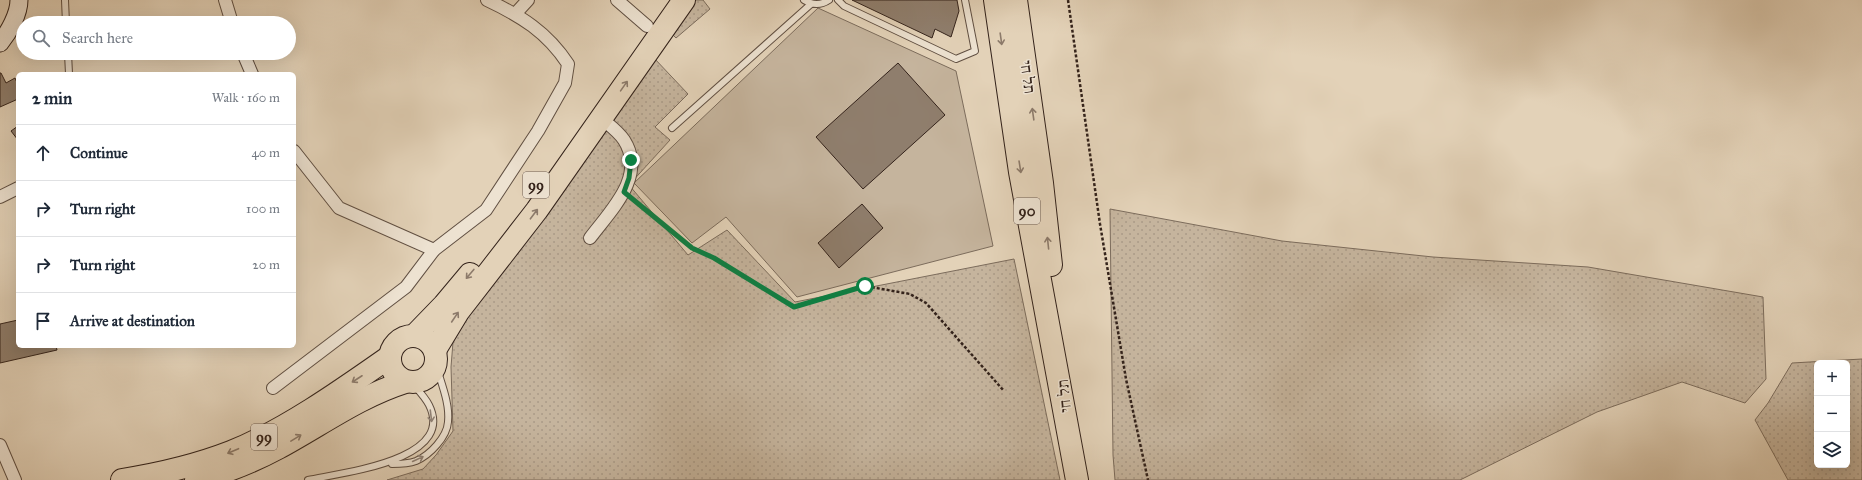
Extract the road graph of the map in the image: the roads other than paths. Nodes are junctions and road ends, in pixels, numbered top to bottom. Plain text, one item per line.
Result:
1 (19, 0) edge
2 (65, 0) edge
3 (225, 0) edge
4 (487, 0) edge
5 (528, 0) edge
6 (617, 0) edge
7 (666, 0) edge
8 (684, 0) edge
9 (804, 0) edge
10 (829, 0) edge
11 (838, 0) edge
12 (965, 0) edge
13 (995, 0) edge
14 (1016, 0) edge
15 (812, 4) junction
16 (516, 13) junction
17 (66, 16) edge
18 (230, 16) edge
19 (648, 26) junction
20 (0, 43) edge
21 (68, 60) edge
22 (246, 60) edge
23 (69, 72) edge
24 (251, 72) edge
25 (601, 118) junction
26 (672, 128) dead end
27 (296, 154) edge
28 (16, 189) edge
29 (0, 197) edge
30 (590, 238) dead end
31 (434, 250) junction
32 (414, 336) junction
33 (390, 357) junction
34 (435, 357) junction
35 (409, 382) junction
36 (272, 388) dead end
37 (1067, 421) junction
38 (0, 445) edge
39 (380, 465) junction
40 (15, 480) edge
41 (122, 480) edge
42 (196, 480) edge
43 (308, 480) edge
44 (1077, 480) edge

1 - 20 street
2 - 17 lane
3 - 18 street
4 - 16 street
5 - 16 street
6 - 19 street
7 - 19 highway, 99
25 -> 8 highway, 99
9 - 15 lane
10 - 15 lane
11 - 12 lane
13 -> 37 highway, תל חי / 90
37 -> 14 highway, תל חי / 90
15 - 26 lane
16 - 31 street
19 -> 32 highway, 99
21 - 23 lane
22 - 24 street
25 - 30 street
34 -> 25 highway, 99
27 - 31 street
28 - 29 street
31 - 36 street
32 - 33 highway, 99
32 - 34 highway
33 - 35 highway
33 -> 41 highway, 99
34 - 35 highway, 99
39 -> 34 lane
35 -> 39 lane
42 -> 35 highway, 99
37 - 44 highway, 90
38 - 40 street
39 - 43 lane

